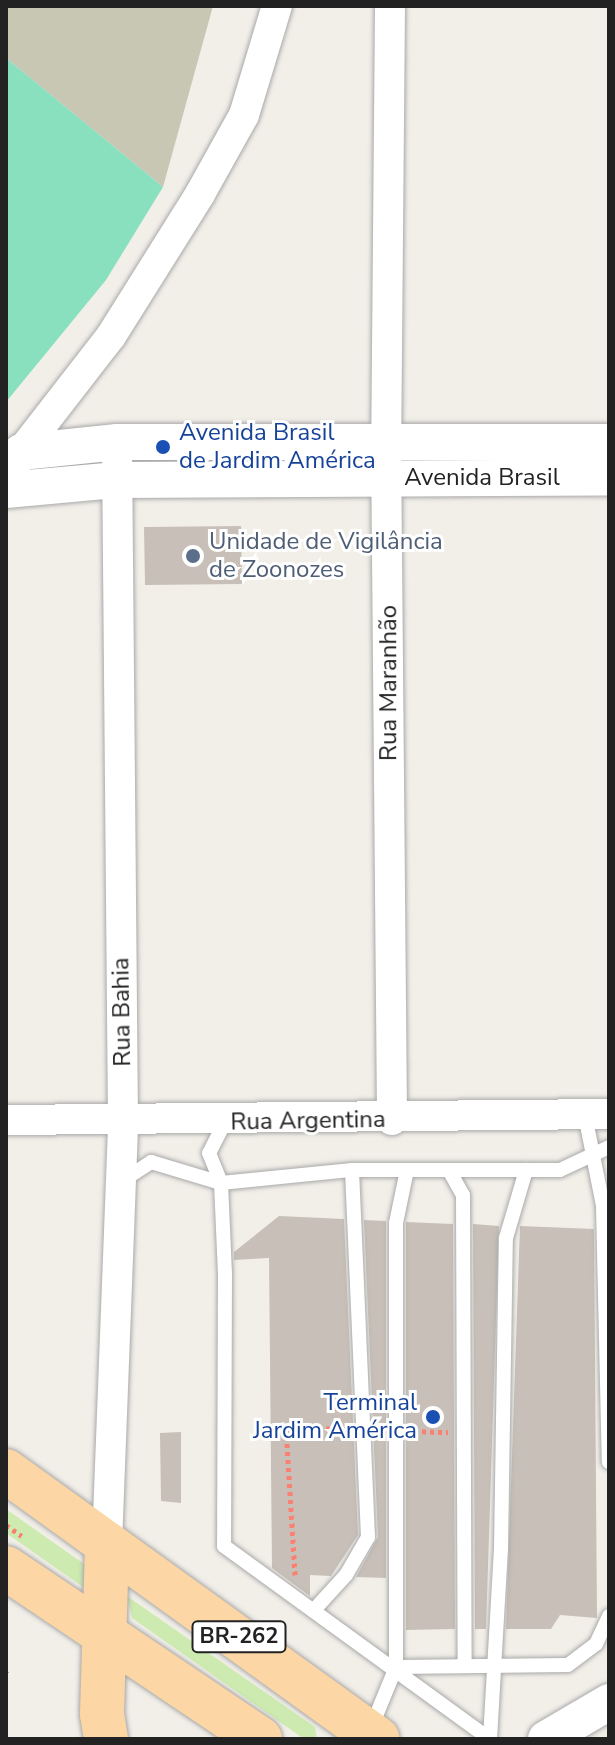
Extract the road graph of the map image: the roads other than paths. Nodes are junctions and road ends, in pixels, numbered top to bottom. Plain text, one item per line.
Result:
1 (277, 6) edge
2 (390, 6) edge
3 (386, 441) junction
4 (117, 442) junction
5 (609, 442) edge
6 (14, 461) edge
7 (609, 477) edge
8 (387, 478) junction
9 (115, 480) junction
10 (6, 490) edge
11 (597, 1114) edge
12 (6, 1120) edge
13 (392, 1120) junction
14 (123, 1122) junction
15 (225, 1122) junction
16 (603, 1151) edge
17 (352, 1170) junction
18 (407, 1170) junction
19 (449, 1170) junction
20 (526, 1170) junction
21 (122, 1181) junction
22 (221, 1183) junction
23 (606, 1209) edge
24 (608, 1394) edge
25 (609, 1461) edge
26 (6, 1471) edge
27 (107, 1544) junction
28 (6, 1568) edge
29 (314, 1610) junction
30 (609, 1616) edge
31 (104, 1633) junction
32 (465, 1666) junction
33 (497, 1666) junction
34 (396, 1667) junction
35 (609, 1702) edge
36 (557, 1731) edge
37 (371, 1737) edge
38 (106, 1739) edge
39 (260, 1739) edge
40 (490, 1739) edge

1 - 6 street
2 - 3 street, Rua Maranhão
3 - 4 street, Avenida Brasil
3 - 5 street, Avenida Brasil
3 - 8 street, Rua Maranhão
4 - 6 street, Avenida Brasil
4 - 9 street
7 - 8 street, Avenida Brasil
8 - 9 street, Avenida Brasil
8 - 13 street, Rua Maranhão
9 - 10 street, Avenida Brasil
9 - 14 street, Rua Bahia
11 - 13 street, Rua Argentina
11 - 16 lane
12 - 14 street, Rua Argentina
13 - 15 street, Rua Argentina
14 - 15 street, Rua Argentina
14 - 21 street, Rua Bahia
15 - 22 lane
16 - 20 lane
16 - 23 lane
17 - 18 lane
17 - 22 lane
17 - 29 lane
18 - 19 lane
18 - 34 lane
19 - 20 lane
19 - 32 lane
20 - 33 lane
21 - 22 lane
21 - 27 street, Rua Bahia
22 - 29 lane
23 - 24 lane
24 - 25 lane
26 - 27 main road, BR-262
27 - 31 main road
27 - 37 main road, BR-262
28 - 31 main road, BR-262
29 - 34 lane
30 - 33 lane
31 - 38 main road
31 - 39 main road, BR-262
32 - 33 lane
32 - 34 lane
33 - 40 lane
34 - 37 lane
34 - 40 lane
35 - 36 street

